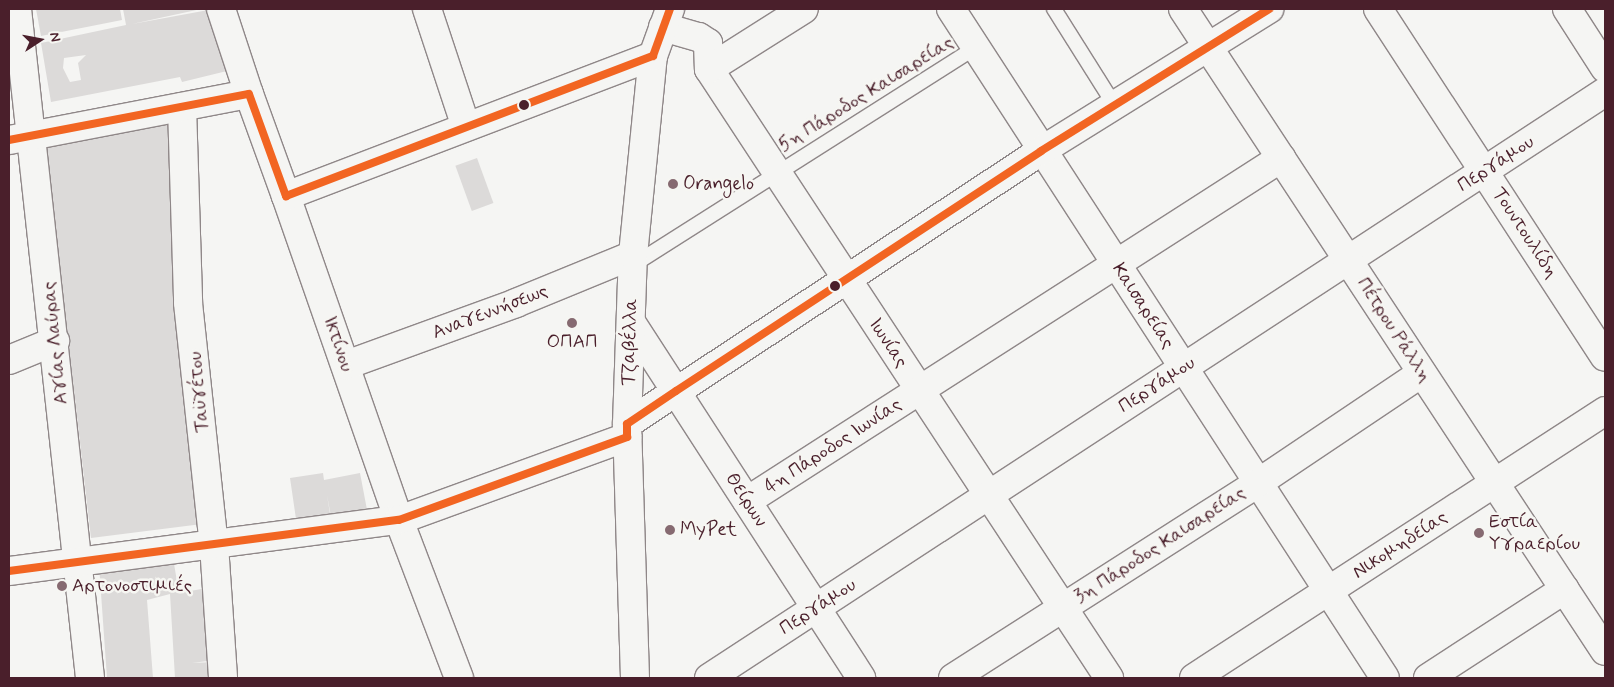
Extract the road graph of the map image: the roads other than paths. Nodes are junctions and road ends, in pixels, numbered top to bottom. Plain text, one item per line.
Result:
1 (17, 9) edge
2 (221, 9) edge
3 (427, 9) edge
4 (804, 9) edge
5 (951, 9) edge
6 (1054, 9) edge
7 (1183, 9) edge
8 (1269, 9) edge
9 (1378, 9) edge
10 (1567, 9) edge
11 (667, 18) edge
12 (976, 47) junction
13 (1210, 49) junction
14 (653, 56) junction
15 (1605, 68) edge
16 (709, 69) junction
17 (1605, 92) edge
18 (249, 94) junction
19 (182, 106) junction
20 (1115, 106) junction
21 (466, 128) junction
22 (19, 138) edge
23 (1041, 152) junction
24 (1281, 158) junction
25 (1485, 171) junction
26 (777, 173) junction
27 (286, 196) junction
28 (633, 260) junction
29 (1348, 260) junction
30 (1116, 265) junction
31 (846, 278) junction
32 (631, 322) junction
33 (55, 341) junction
34 (1605, 357) edge
35 (9, 360) edge
36 (346, 365) junction
37 (1183, 368) junction
38 (1422, 373) junction
39 (920, 390) junction
40 (676, 391) junction
41 (1605, 411) edge
42 (627, 431) junction
43 (1258, 483) junction
44 (1495, 483) junction
45 (989, 495) junction
46 (746, 501) junction
47 (399, 520) junction
48 (214, 545) junction
49 (76, 562) junction
50 (9, 571) edge
51 (1565, 589) junction
52 (1328, 591) junction
53 (816, 608) junction
54 (1062, 608) junction
55 (1605, 651) edge
56 (90, 678) edge
57 (223, 678) edge
58 (459, 678) edge
59 (636, 678) edge
60 (708, 678) edge
61 (861, 678) edge
62 (953, 678) edge
63 (1109, 678) edge
64 (1194, 678) edge
65 (1385, 678) edge
66 (1428, 678) edge

1 - 22 street, Αγίας Λαύρας
2 - 18 street, Ικτίνου
3 - 21 street
4 - 16 street
5 - 12 street, Καισαρείας
6 - 20 lane
7 - 13 street, Πέτρου Ράλλη
8 - 13 street
9 - 25 street, Τουντουλίδη
10 - 15 street
11 - 14 street, Τζαβέλλα
11 - 16 street
12 - 23 street, Καισαρείας
12 - 26 lane, 5η Πάροδος Καισαρείας
13 - 20 street
13 - 24 street, Πέτρου Ράλλη
14 - 21 street
14 - 28 street, Τζαβέλλα
16 - 26 street, Ιωνίας
17 - 25 street, Περγάμου
18 - 19 street
18 - 27 street, Ικτίνου
19 - 22 street
19 - 48 street, Ταϋγέτου
20 - 23 street
21 - 27 street
22 - 33 street, Αγίας Λαύρας
23 - 30 street, Καισαρείας
23 - 31 street
24 - 29 street, Πέτρου Ράλλη
24 - 30 street, 4η Πάροδος Ιωνίας
25 - 29 street, Περγάμου
25 - 34 street, Τουντουλίδη
26 - 28 lane, 5η Πάροδος Καισαρείας
26 - 31 street, Ιωνίας
27 - 36 street, Ικτίνου
28 - 32 street, Τζαβέλλα
28 - 36 street, Αναγεννήσεως
29 - 37 street, Περγάμου
29 - 38 street, Πέτρου Ράλλη
30 - 37 street, Καισαρείας
30 - 39 street, 4η Πάροδος Ιωνίας
31 - 39 street, Ιωνίας
31 - 40 street
32 - 40 street, Θείρων
32 - 42 street, Τζαβέλλα
33 - 35 street
33 - 49 street, Αγίας Λαύρας
36 - 47 street, Ικτίνου
37 - 43 street, Καισαρείας
37 - 45 street, Περγάμου
38 - 43 street, 3η Πάροδος Καισαρείας
38 - 44 street, Πέτρου Ράλλη
39 - 45 street, Ιωνίας
39 - 46 street, 4η Πάροδος Ιωνίας
40 - 42 street
40 - 46 street, Θείρων
41 - 44 street, Νικομηδείας
42 - 47 street
42 - 59 street, Τζαβέλλα
43 - 52 street, Καισαρείας
43 - 54 street, 3η Πάροδος Καισαρείας
44 - 51 street, Πέτρου Ράλλη
44 - 52 street, Νικομηδείας
45 - 53 street, Περγάμου
45 - 54 street, Ιωνίας
46 - 53 street, Θείρων
47 - 48 street
47 - 58 street, Ικτίνου
48 - 49 street
48 - 57 street, Ταϋγέτου
49 - 50 street
49 - 56 street, Αγίας Λαύρας
51 - 55 street, Πέτρου Ράλλη
51 - 66 street
52 - 64 street, Νικομηδείας
52 - 65 street, Καισαρείας
53 - 60 street, Περγάμου
53 - 61 street, Θείρων
54 - 62 street, 3η Πάροδος Καισαρείας
54 - 63 street, Ιωνίας

